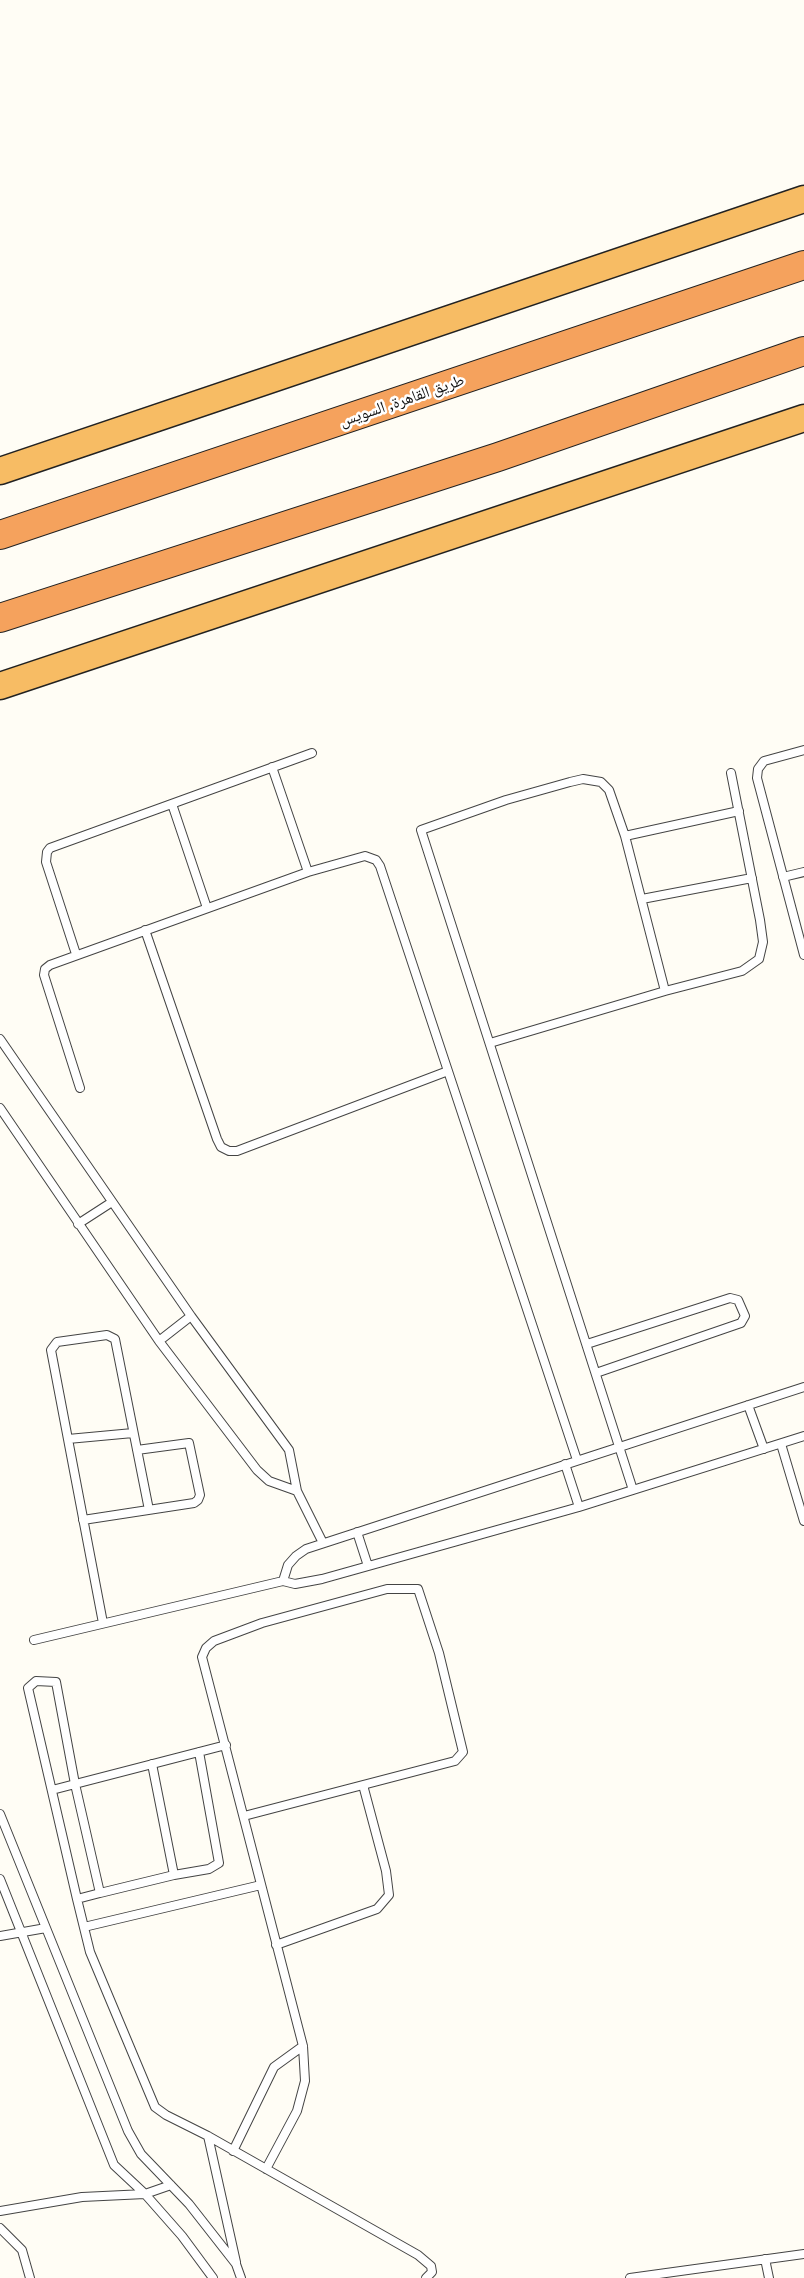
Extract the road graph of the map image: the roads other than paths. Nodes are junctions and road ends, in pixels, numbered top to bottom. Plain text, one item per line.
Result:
1 (804, 199) edge
2 (804, 265) edge
3 (804, 351) edge
4 (804, 418) edge
5 (0, 471) edge
6 (0, 535) edge
7 (0, 618) edge
8 (0, 686) edge
9 (804, 750) edge
10 (312, 753) dead end
11 (272, 767) junction
12 (731, 773) dead end
13 (172, 804) junction
14 (739, 811) junction
15 (625, 836) junction
16 (308, 872) junction
17 (804, 872) edge
18 (783, 877) junction
19 (752, 878) junction
20 (642, 899) junction
21 (207, 908) junction
22 (145, 930) junction
23 (76, 954) junction
24 (804, 955) edge
25 (665, 991) junction
26 (0, 1039) edge
27 (490, 1043) junction
28 (448, 1071) junction
29 (80, 1088) dead end
30 (0, 1108) edge
31 (112, 1202) junction
32 (78, 1224) junction
33 (191, 1316) junction
34 (159, 1340) junction
35 (587, 1344) junction
36 (596, 1373) junction
37 (804, 1387) edge
38 (748, 1404) junction
39 (133, 1433) junction
40 (804, 1436) edge
41 (68, 1439) junction
42 (781, 1444) junction
43 (619, 1446) junction
44 (764, 1449) junction
45 (137, 1450) junction
46 (577, 1460) junction
47 (565, 1464) junction
48 (633, 1490) junction
49 (297, 1491) junction
50 (579, 1507) junction
51 (149, 1510) junction
52 (83, 1520) junction
53 (804, 1521) edge
54 (356, 1532) junction
55 (323, 1543) junction
56 (368, 1566) junction
57 (283, 1581) junction
58 (103, 1624) junction
59 (34, 1640) dead end
60 (226, 1744) junction
61 (199, 1752) junction
62 (152, 1764) junction
63 (75, 1784) junction
64 (363, 1785) junction
65 (52, 1790) junction
66 (0, 1814) edge
67 (244, 1816) junction
68 (174, 1875) junction
69 (0, 1879) edge
70 (261, 1885) junction
71 (100, 1893) junction
72 (77, 1899) junction
73 (84, 1927) junction
74 (46, 1928) junction
75 (22, 1932) junction
76 (0, 1936) edge
77 (276, 1945) junction
78 (303, 2046) junction
79 (208, 2136) junction
80 (233, 2151) junction
81 (266, 2169) junction
82 (170, 2185) junction
83 (144, 2194) junction
84 (0, 2211) edge
85 (0, 2228) edge
86 (804, 2254) edge
87 (765, 2258) junction
88 (236, 2264) junction
89 (30, 2278) edge
90 (213, 2278) edge
91 (241, 2278) edge
92 (426, 2278) edge
93 (630, 2278) edge
94 (768, 2278) edge

1 - 5 highway
2 - 6 highway, طريق القاهرة, السويس
3 - 7 highway
4 - 8 highway
9 - 18 lane
10 - 11 lane
11 - 13 lane
11 - 16 lane
12 - 14 lane
13 - 21 lane
13 - 23 lane
14 - 15 lane
14 - 19 lane
15 - 20 lane
15 - 27 lane
16 - 21 lane
16 - 28 lane
17 - 18 lane
18 - 24 lane
19 - 20 lane
19 - 25 lane
20 - 25 lane
21 - 22 lane
22 - 23 lane
22 - 28 lane
23 - 29 lane
25 - 27 lane
26 - 31 lane
27 - 35 lane
28 - 46 lane
30 - 32 lane
31 - 32 lane
31 - 33 lane
32 - 34 lane
33 - 34 lane
33 - 49 lane
34 - 49 lane
35 - 36 lane
35 - 36 lane
36 - 43 lane
37 - 38 lane
38 - 43 lane
38 - 44 lane
39 - 41 lane
39 - 41 lane
39 - 45 lane
40 - 42 lane
41 - 52 lane
42 - 44 lane
42 - 53 lane
43 - 46 lane
43 - 48 lane
44 - 48 lane
45 - 51 lane
45 - 51 lane
46 - 47 lane
47 - 50 lane
47 - 54 lane
48 - 50 lane
49 - 55 lane
50 - 56 lane
51 - 52 lane
52 - 58 lane
54 - 55 lane
54 - 56 lane
55 - 57 lane
56 - 57 lane
57 - 58 lane
58 - 59 lane
60 - 61 lane
60 - 64 lane
60 - 67 lane
61 - 62 lane
61 - 68 lane
62 - 63 lane
62 - 68 lane
63 - 65 lane
63 - 65 lane
63 - 71 lane
64 - 67 lane
64 - 77 lane
65 - 72 lane
66 - 74 lane
67 - 70 lane
68 - 71 lane
69 - 75 lane
70 - 73 lane
70 - 77 lane
71 - 72 lane
72 - 73 lane
73 - 79 lane
74 - 75 lane
74 - 82 lane
75 - 76 lane
75 - 83 lane
77 - 78 lane
78 - 80 lane
78 - 81 lane
79 - 80 lane
79 - 88 lane
80 - 81 lane
81 - 92 lane
82 - 83 lane
82 - 88 lane
83 - 84 lane
83 - 90 lane
85 - 89 lane
86 - 87 lane
87 - 93 lane
87 - 94 lane
88 - 91 lane

